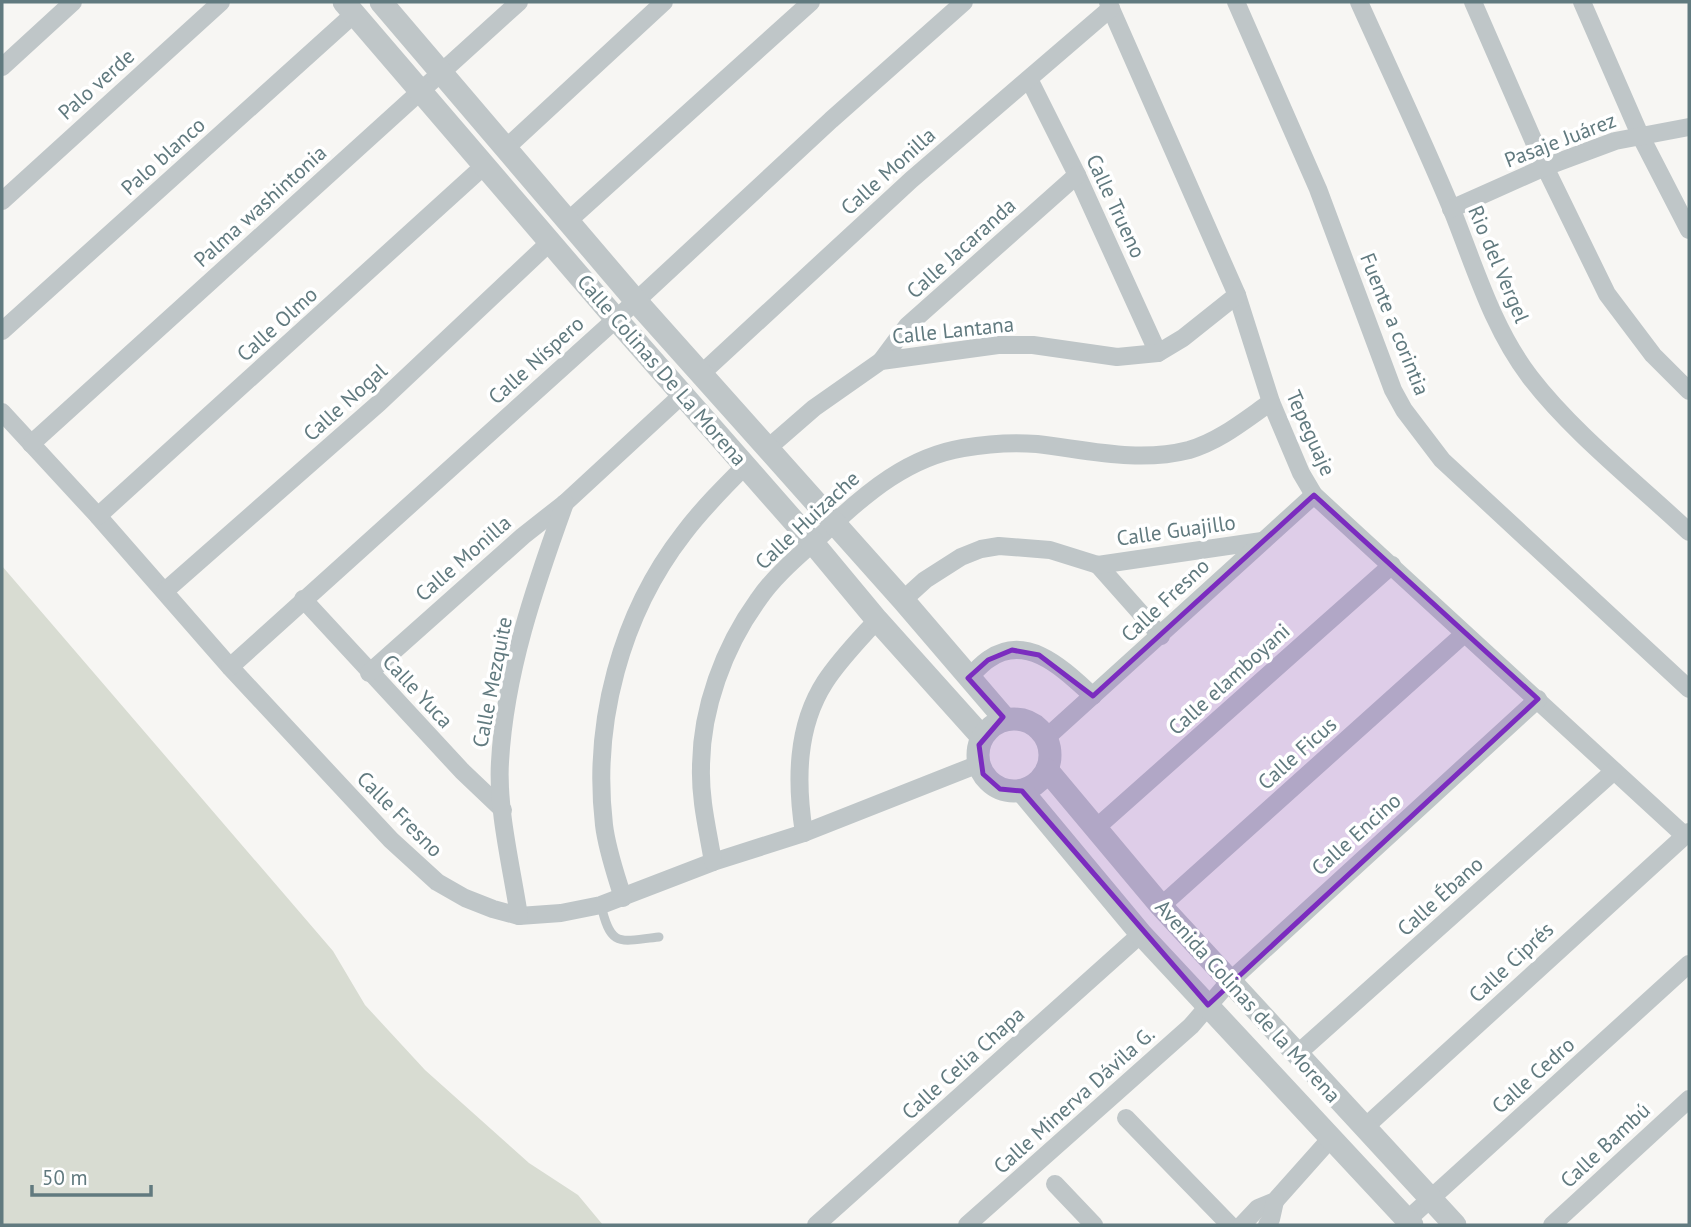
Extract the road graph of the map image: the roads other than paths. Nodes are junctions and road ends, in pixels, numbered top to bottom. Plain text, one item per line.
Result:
1 (73, 2) edge
2 (221, 2) edge
3 (381, 2) edge
4 (519, 2) edge
5 (664, 2) edge
6 (811, 2) edge
7 (964, 2) edge
8 (1236, 2) edge
9 (1359, 2) edge
10 (1473, 2) edge
11 (1582, 2) edge
12 (1109, 5) edge
13 (349, 8) edge
14 (2, 67) edge
15 (442, 73) junction
16 (1030, 79) junction
17 (421, 91) junction
18 (1689, 127) edge
19 (1640, 135) junction
20 (506, 148) junction
21 (485, 164) junction
22 (1545, 167) junction
23 (1077, 174) junction
24 (2, 201) edge
25 (1451, 209) junction
26 (568, 221) junction
27 (1689, 230) edge
28 (550, 242) junction
29 (1237, 295) junction
30 (636, 301) junction
31 (616, 319) junction
32 (2, 331) edge
33 (1158, 353) junction
34 (880, 361) junction
35 (701, 374) junction
36 (1689, 391) edge
37 (682, 395) junction
38 (1271, 402) junction
39 (2, 412) edge
40 (31, 444) junction
41 (768, 448) junction
42 (746, 466) junction
43 (1314, 495) junction
44 (565, 502) junction
45 (98, 516) junction
46 (833, 524) junction
47 (1689, 532) edge
48 (1262, 541) junction
49 (813, 543) junction
50 (1098, 565) junction
51 (1392, 565) junction
52 (166, 591) junction
53 (303, 599) junction
54 (903, 600) junction
55 (877, 620) junction
56 (1464, 634) junction
57 (1161, 636) junction
58 (230, 667) junction
59 (369, 673) junction
60 (968, 678) junction
61 (1689, 689) edge
62 (1093, 696) junction
63 (1538, 699) junction
64 (1005, 719) junction
65 (982, 737) junction
66 (1046, 738) junction
67 (979, 764) junction
68 (1047, 770) junction
69 (1614, 771) junction
70 (1021, 791) junction
71 (503, 810) junction
72 (1096, 828) junction
73 (804, 833) junction
74 (1687, 833) edge
75 (713, 862) junction
76 (623, 898) junction
77 (601, 905) junction
78 (1161, 906) junction
79 (519, 916) junction
80 (1141, 934) junction
81 (659, 937) dead end
82 (1689, 964) edge
83 (1229, 982) junction
84 (1208, 1005) junction
85 (1296, 1055) junction
86 (1689, 1099) edge
87 (1126, 1118) dead end
88 (1364, 1128) junction
89 (1332, 1137) junction
90 (1055, 1184) dead end
91 (1431, 1199) junction
92 (1275, 1201) junction
93 (1410, 1223) edge
94 (816, 1225) edge
95 (967, 1225) edge
96 (1094, 1225) edge
97 (1230, 1225) edge
98 (1242, 1225) edge
99 (1267, 1225) edge
100 (1455, 1225) edge
101 (1552, 1225) edge

1 - 14 street
2 - 24 street, Palo verde
3 - 15 street, Calle Colinas De La Morena
4 - 15 street, Palma washintonia
5 - 20 street
6 - 26 street
7 - 30 street, Calle Níspero
8 - 61 street, Fuente a corintia
9 - 25 street, Rio del Vergel
10 - 22 street
11 - 19 street
12 - 16 street, Calle Monilla
12 - 29 street, Tepeguaje
13 - 17 street, Calle Colinas De La Morena
13 - 32 street, Palo blanco
15 - 17 street, Palma washintonia
15 - 20 street, Calle Colinas De La Morena
16 - 23 street, Calle Trueno
16 - 35 street, Calle Monilla
17 - 21 street, Calle Colinas De La Morena
17 - 40 street, Palma washintonia
18 - 19 street, Pasaje Juárez
19 - 22 street, Pasaje Juárez
19 - 27 street
20 - 26 street, Calle Colinas De La Morena
21 - 28 street, Calle Colinas De La Morena
21 - 45 street, Calle Olmo
22 - 25 street, Pasaje Juárez
22 - 36 street
23 - 33 street, Calle Trueno
23 - 34 street, Calle Jacaranda
25 - 47 street, Rio del Vergel
26 - 30 street, Calle Colinas De La Morena
28 - 31 street, Calle Colinas De La Morena
28 - 52 street, Calle Nogal
29 - 33 street, Calle Lantana
29 - 38 street, Tepeguaje
30 - 31 street, Calle Níspero
30 - 35 street, Calle Colinas De La Morena
31 - 37 street, Calle Colinas De La Morena
31 - 53 street, Calle Níspero
33 - 34 street, Calle Lantana
34 - 41 street, Calle Lantana
35 - 41 street, Calle Colinas De La Morena
37 - 42 street, Calle Colinas De La Morena
37 - 44 street, Calle Monilla
38 - 43 street, Tepeguaje
38 - 46 street, Calle Huizache
39 - 40 street, Calle Fresno
40 - 45 street, Calle Fresno
41 - 46 street, Calle Colinas De La Morena
42 - 49 street, Calle Colinas De La Morena
42 - 76 street
43 - 48 street, Calle Fresno
43 - 51 street, Tepeguaje
44 - 59 street, Calle Monilla
44 - 71 street, Calle Mezquite
45 - 52 street, Calle Fresno
46 - 49 street, Calle Huizache
46 - 54 street, Calle Colinas De La Morena
48 - 50 street, Calle Guajillo
48 - 57 street, Calle Fresno
49 - 55 street, Calle Colinas De La Morena
49 - 75 street, Calle Huizache
50 - 54 street, Calle Guajillo
50 - 57 street, Calle Guajillo
51 - 56 street, Tepeguaje
51 - 72 street, Calle elamboyani
52 - 58 street, Calle Fresno
53 - 58 street, Calle Níspero
53 - 59 street, Calle Yuca
54 - 60 street, Calle Colinas De La Morena
55 - 65 street, Calle Colinas De La Morena
55 - 73 street
56 - 63 street, Tepeguaje
56 - 78 street, Calle Ficus
57 - 62 street, Calle Fresno
58 - 79 street, Calle Fresno
59 - 71 street, Calle Yuca
60 - 62 street
60 - 64 street, Calle Colinas De La Morena
62 - 66 street, Calle Fresno
63 - 69 street, Tepeguaje
63 - 83 street, Calle Encino
64 - 65 street
64 - 66 street
65 - 67 street
66 - 68 street
67 - 70 street
67 - 73 street, Calle Fresno
68 - 70 street
68 - 72 street, Avenida Colinas de la Morena
69 - 74 street, Tepeguaje
69 - 85 street, Calle Ébano
70 - 80 street, Avenida Colinas de la Morena
71 - 79 street, Calle Mezquite
72 - 78 street, Avenida Colinas de la Morena
73 - 75 street, Calle Fresno
74 - 88 street, Calle Ciprés
75 - 76 street, Calle Fresno
76 - 77 street, Calle Fresno
77 - 79 street, Calle Fresno
77 - 81 lane
78 - 83 street, Avenida Colinas de la Morena
80 - 84 street, Avenida Colinas de la Morena
80 - 94 street, Calle Celia Chapa
82 - 91 street, Calle Cedro
83 - 84 street, Calle Encino
83 - 85 street, Avenida Colinas de la Morena
84 - 89 street, Avenida Colinas de la Morena
84 - 95 street, Calle Minerva Dávila G.
85 - 88 street, Avenida Colinas de la Morena
86 - 101 street, Calle Bambú
87 - 97 street
88 - 91 street, Avenida Colinas de la Morena
89 - 92 street
89 - 93 street, Avenida Colinas de la Morena
90 - 96 street
91 - 93 street, Calle Cedro
91 - 100 street, Avenida Colinas de la Morena
92 - 98 street
92 - 99 street

